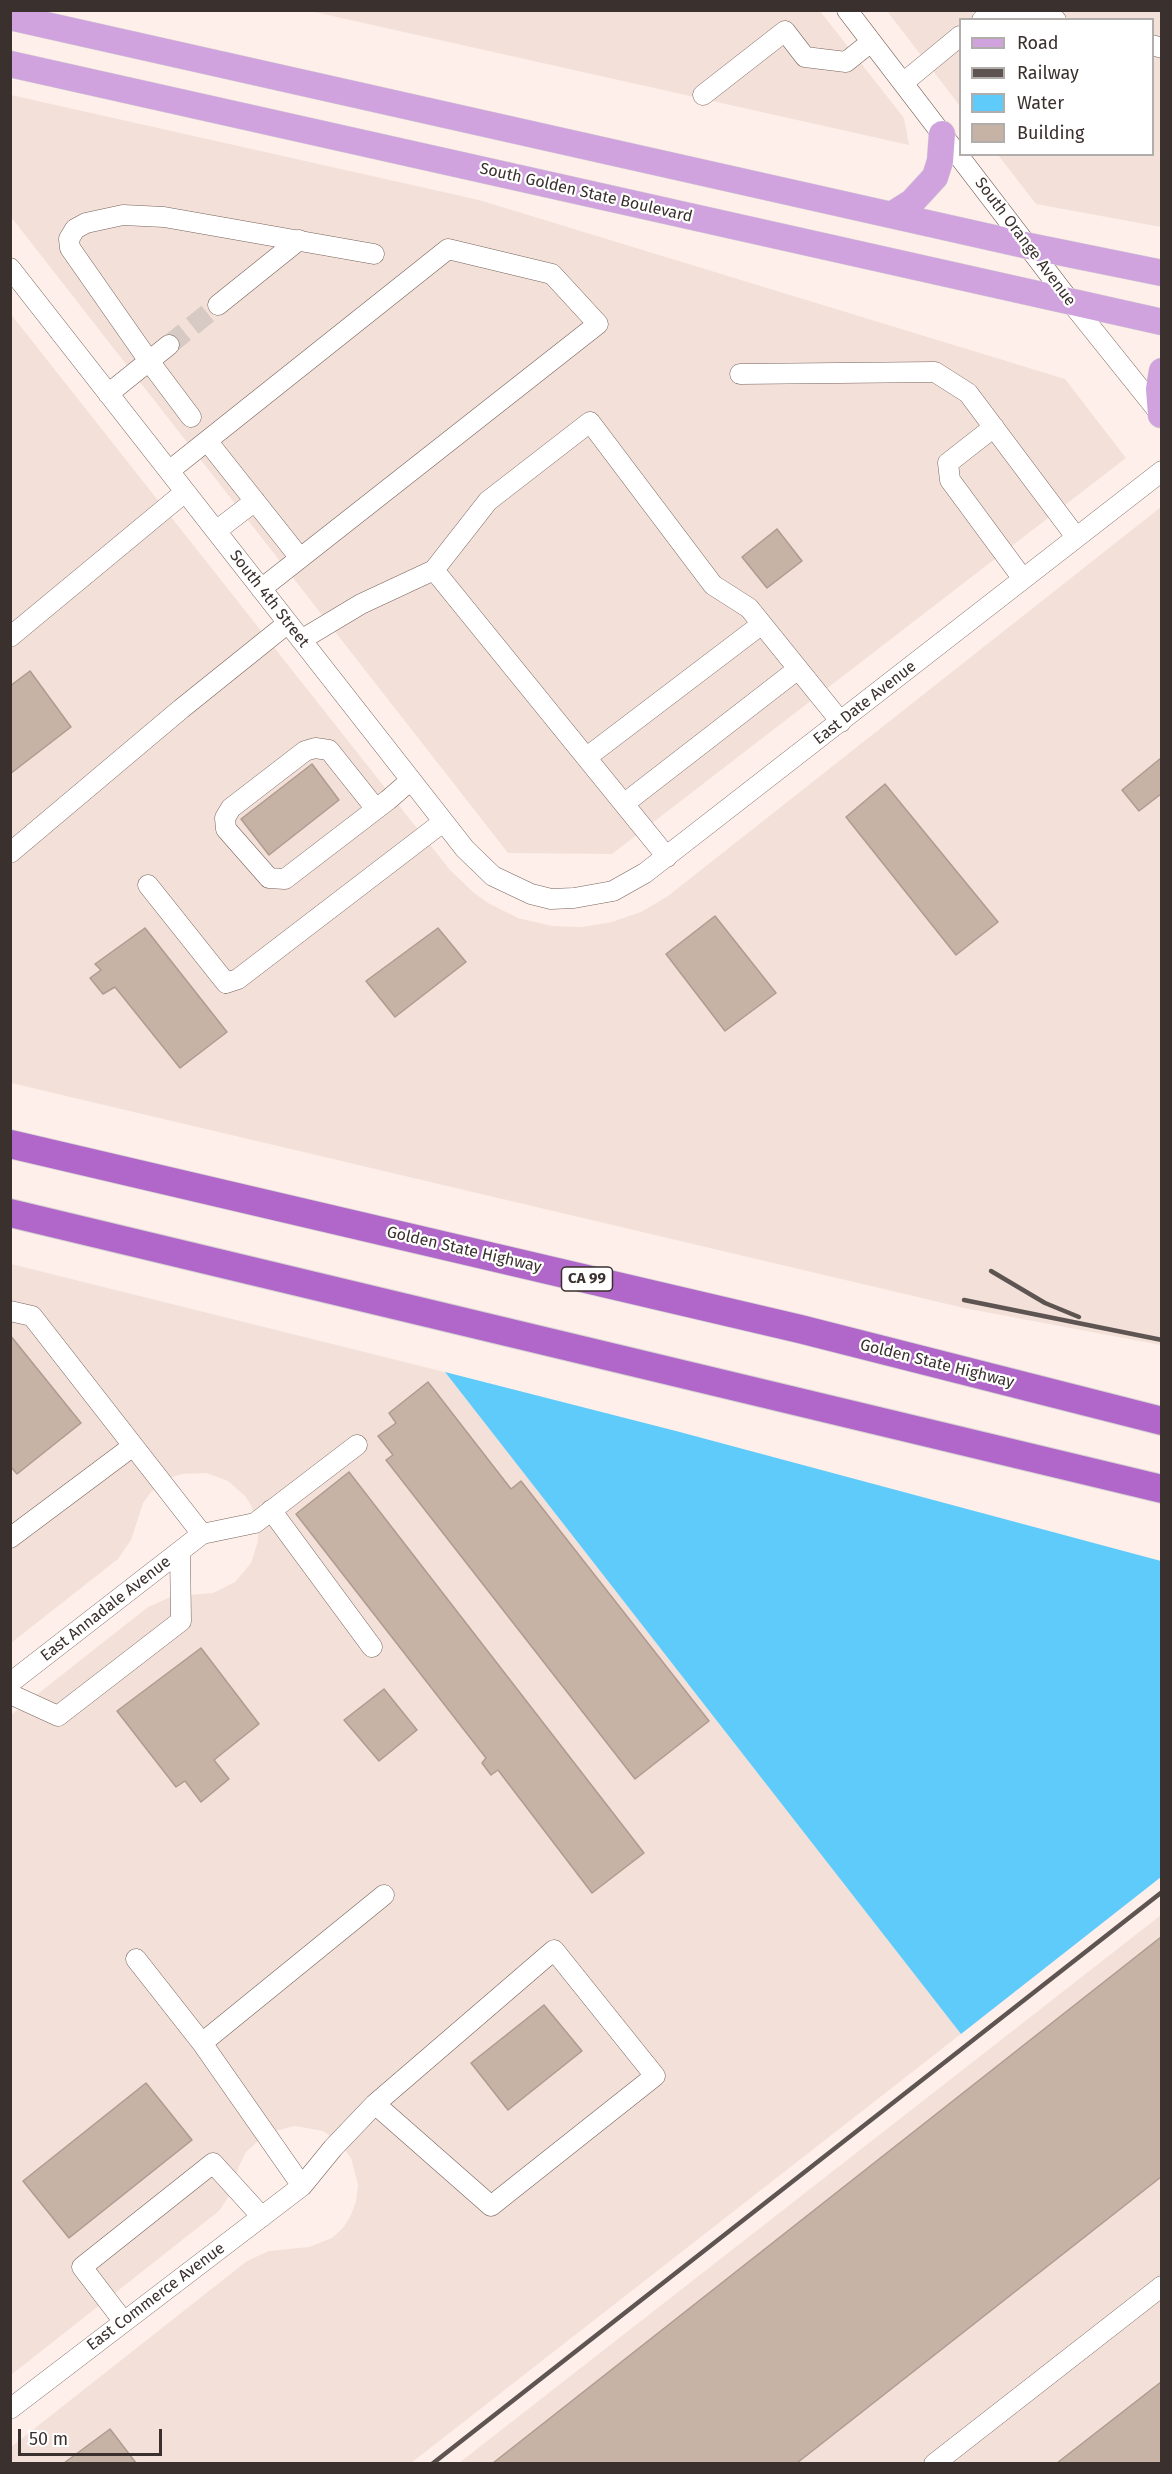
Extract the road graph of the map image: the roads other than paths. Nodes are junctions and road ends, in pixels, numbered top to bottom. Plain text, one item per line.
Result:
1 (847, 10) edge
2 (10, 17) edge
3 (987, 18) edge
4 (1049, 18) edge
5 (959, 37) edge
6 (871, 42) junction
7 (10, 64) edge
8 (903, 83) junction
9 (704, 95) dead end
10 (942, 134) junction
11 (959, 156) edge
12 (959, 156) edge
13 (893, 214) junction
14 (299, 240) junction
15 (1029, 246) junction
16 (374, 254) dead end
17 (10, 268) edge
18 (1161, 273) edge
19 (1069, 300) junction
20 (218, 305) tunnel mouth
21 (1161, 322) edge
22 (169, 345) tunnel mouth
23 (149, 361) junction
24 (1161, 371) edge
25 (740, 374) dead end
26 (108, 394) junction
27 (1161, 415) edge
28 (191, 417) dead end
29 (994, 427) junction
30 (208, 442) junction
31 (169, 471) junction
32 (1161, 471) edge
33 (185, 492) junction
34 (255, 501) junction
35 (216, 531) junction
36 (1076, 537) junction
37 (300, 558) junction
38 (434, 570) junction
39 (1023, 579) junction
40 (261, 589) junction
41 (288, 623) junction
42 (762, 624) junction
43 (10, 637) edge
44 (301, 640) junction
45 (798, 669) junction
46 (841, 722) junction
47 (587, 757) junction
48 (411, 780) junction
49 (625, 803) junction
50 (376, 809) junction
51 (443, 822) junction
52 (10, 853) edge
53 (667, 857) junction
54 (148, 885) dead end
55 (551, 899) joint
56 (10, 1143) edge
57 (10, 1213) edge
58 (10, 1311) edge
59 (1161, 1421) edge
60 (357, 1445) dead end
61 (133, 1446) junction
62 (1161, 1489) edge
63 (271, 1510) junction
64 (202, 1534) junction
65 (10, 1538) edge
66 (180, 1552) junction
67 (372, 1647) dead end
68 (10, 1683) edge
69 (10, 1694) edge
70 (384, 1895) dead end
71 (136, 1959) dead end
72 (202, 2043) junction
73 (375, 2104) junction
74 (302, 2186) junction
75 (262, 2217) junction
76 (1161, 2286) edge
77 (124, 2322) junction
78 (10, 2409) edge
79 (934, 2463) edge

1 - 6 street, South Orange Avenue
2 - 13 main road
3 - 4 street
5 - 8 street
6 - 8 street, South Orange Avenue
6 - 9 street
7 - 19 main road, South Golden State Boulevard
8 - 10 street, South Orange Avenue
10 - 11 street, South Orange Avenue
10 - 13 main road
12 - 15 street, South Orange Avenue
13 - 15 main road
14 - 16 street
14 - 20 street
14 - 23 street
15 - 18 main road
15 - 19 street, South Orange Avenue
17 - 26 street, South 4th Street
19 - 21 main road, South Golden State Boulevard
19 - 27 street, South Orange Avenue
22 - 23 street
23 - 26 street
23 - 28 street
24 - 27 main road
25 - 29 street
26 - 31 street, South 4th Street
29 - 36 street
29 - 39 street
30 - 31 street
30 - 34 street
30 - 37 street
31 - 33 street, South 4th Street
32 - 36 street, East Date Avenue
33 - 35 street, South 4th Street
33 - 43 street
34 - 35 street
34 - 37 street
35 - 40 street, South 4th Street
36 - 39 street, East Date Avenue
37 - 40 street
38 - 42 street
38 - 44 street
38 - 47 street
39 - 46 street, East Date Avenue
40 - 41 street, South 4th Street
41 - 44 street, South 4th Street
41 - 52 street
42 - 45 street
42 - 47 street
44 - 48 street, South 4th Street
45 - 46 street
45 - 49 street
46 - 53 street, East Date Avenue
47 - 49 street
48 - 50 street
48 - 51 street, South 4th Street
49 - 53 street
50 - 50 street
51 - 54 street
51 - 55 street, South 4th Street
53 - 55 street, East Date Avenue
56 - 59 highway, Golden State Highway / CA 99
57 - 62 highway
58 - 61 street
60 - 63 street
61 - 64 street
61 - 65 street
63 - 64 street
63 - 67 street
64 - 66 street, East Annadale Avenue
66 - 68 street, East Annadale Avenue
66 - 69 street
70 - 72 street
71 - 72 street
72 - 74 street
73 - 73 street, East Commerce Avenue
73 - 74 street, East Commerce Avenue
74 - 75 street, East Commerce Avenue
75 - 77 street, East Commerce Avenue
75 - 77 street
76 - 79 street
77 - 78 street, East Commerce Avenue

